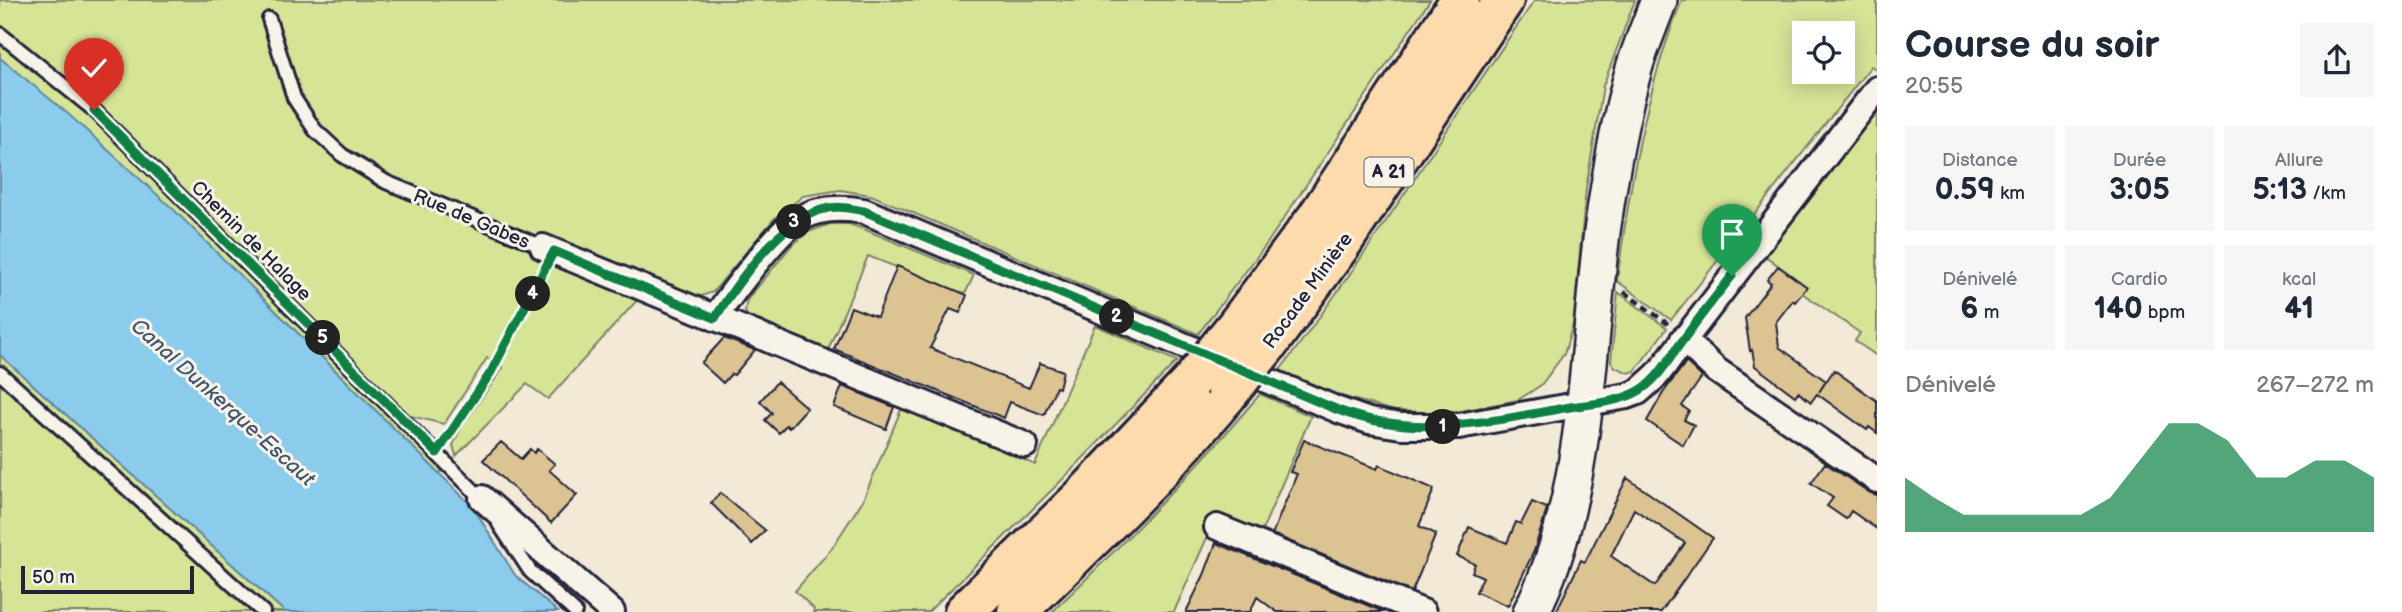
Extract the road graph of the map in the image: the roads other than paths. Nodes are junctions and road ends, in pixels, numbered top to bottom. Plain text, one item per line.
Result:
1 (1460, 0) edge
2 (1504, 0) edge
3 (1659, 0) edge
4 (269, 19) dead end
5 (0, 34) edge
6 (1877, 89) edge
7 (548, 249) joint
8 (715, 318) junction
9 (1255, 332) junction
10 (1683, 339) junction
11 (0, 373) edge
12 (1584, 405) junction
13 (1025, 445) dead end
14 (1877, 480) edge
15 (482, 498) junction
16 (1217, 527) dead end
17 (262, 612) edge
18 (575, 612) edge
19 (612, 612) edge
20 (964, 612) edge
21 (1017, 612) edge
22 (1423, 612) edge
23 (1531, 612) edge

1 - 9 highway, Rocade Minière / A 21
2 - 9 highway, Rocade Minière / A 21
3 - 12 main road
4 - 7 lane, Rue de Gabes
5 - 15 lane, Chemin de Halage
6 - 10 street
7 - 8 street, Rue de Gabes
8 - 12 street
8 - 13 street, Rue de Gabes
9 - 20 highway, A 21, bridge
9 - 21 highway, Rocade Minière / A 21, bridge
10 - 12 street
10 - 14 street
11 - 17 lane
12 - 23 main road
15 - 18 lane, Chemin de Halage
15 - 19 street
16 - 22 street

